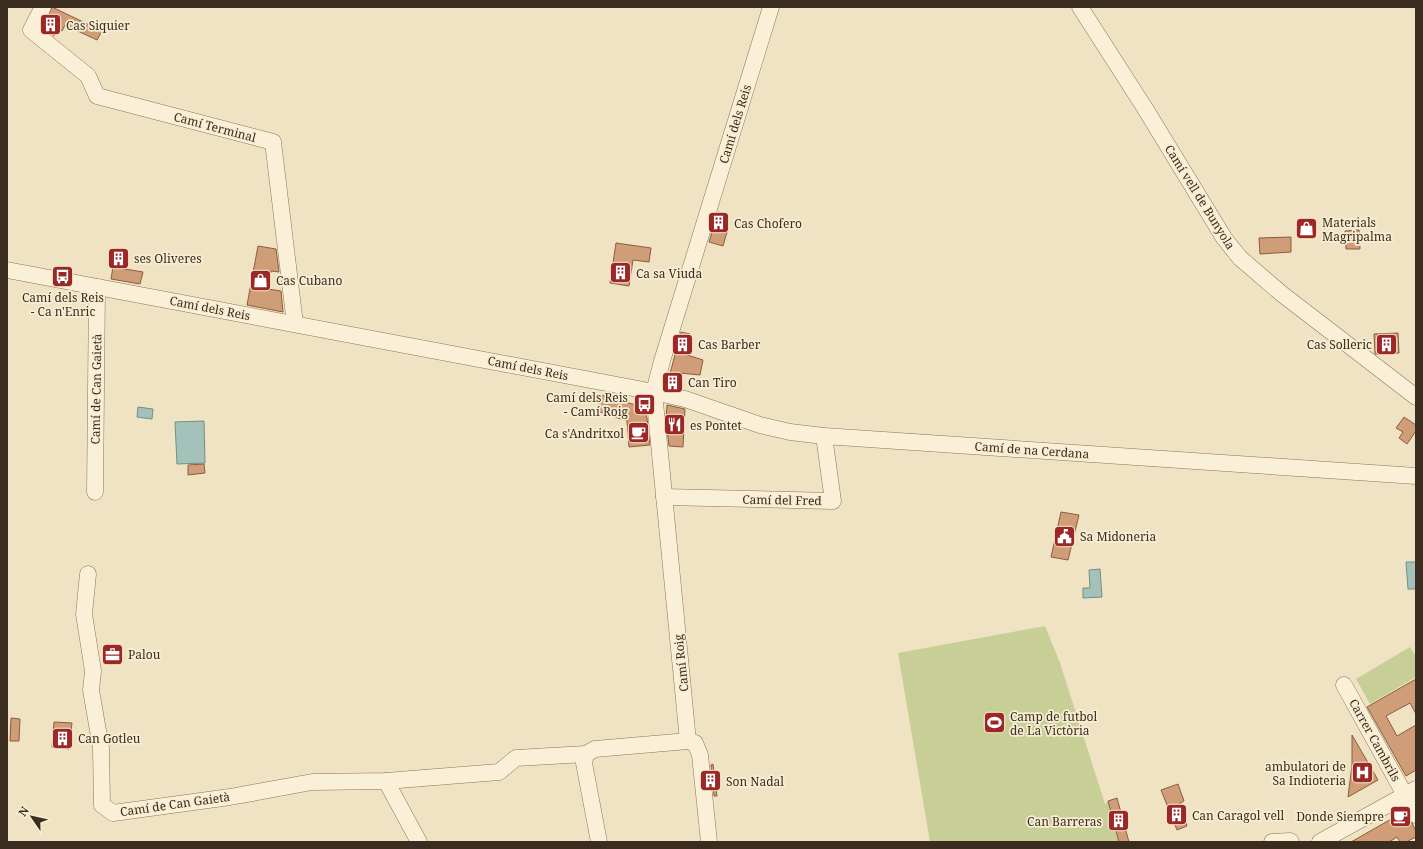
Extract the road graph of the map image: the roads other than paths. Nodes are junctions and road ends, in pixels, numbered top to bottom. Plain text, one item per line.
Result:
1 (43, 7) edge
2 (772, 7) edge
3 (1080, 7) edge
4 (7, 270) edge
5 (97, 287) junction
6 (296, 324) junction
7 (654, 392) junction
8 (1416, 396) edge
9 (824, 436) junction
10 (1416, 476) edge
11 (95, 492) dead end
12 (664, 497) junction
13 (88, 574) dead end
14 (1344, 685) dead end
15 (688, 740) junction
16 (586, 754) junction
17 (386, 781) junction
18 (1410, 792) edge
19 (1416, 815) edge
20 (419, 842) edge
21 (599, 842) edge
22 (709, 842) edge
23 (1272, 842) edge
24 (1291, 842) edge
25 (1320, 842) edge

1 - 6 street, Camí Terminal
2 - 7 street, Camí dels Reis
3 - 8 street, Camí vell de Bunyola
4 - 5 street, Camí dels Reis
5 - 6 street, Camí dels Reis
5 - 11 street, Camí de Can Gaietà
6 - 7 street, Camí dels Reis
7 - 9 street, Camí de na Cerdana
7 - 12 street, Camí Roig
9 - 10 street, Camí de na Cerdana
9 - 12 street, Camí del Fred
12 - 15 street, Camí Roig
13 - 17 street, Camí de Can Gaietà
14 - 18 street, Carrer Cambrils
15 - 16 street
15 - 22 street
16 - 17 street
16 - 21 street
17 - 20 street
18 - 19 street, Carrer Cambrils
18 - 25 street
23 - 24 street

